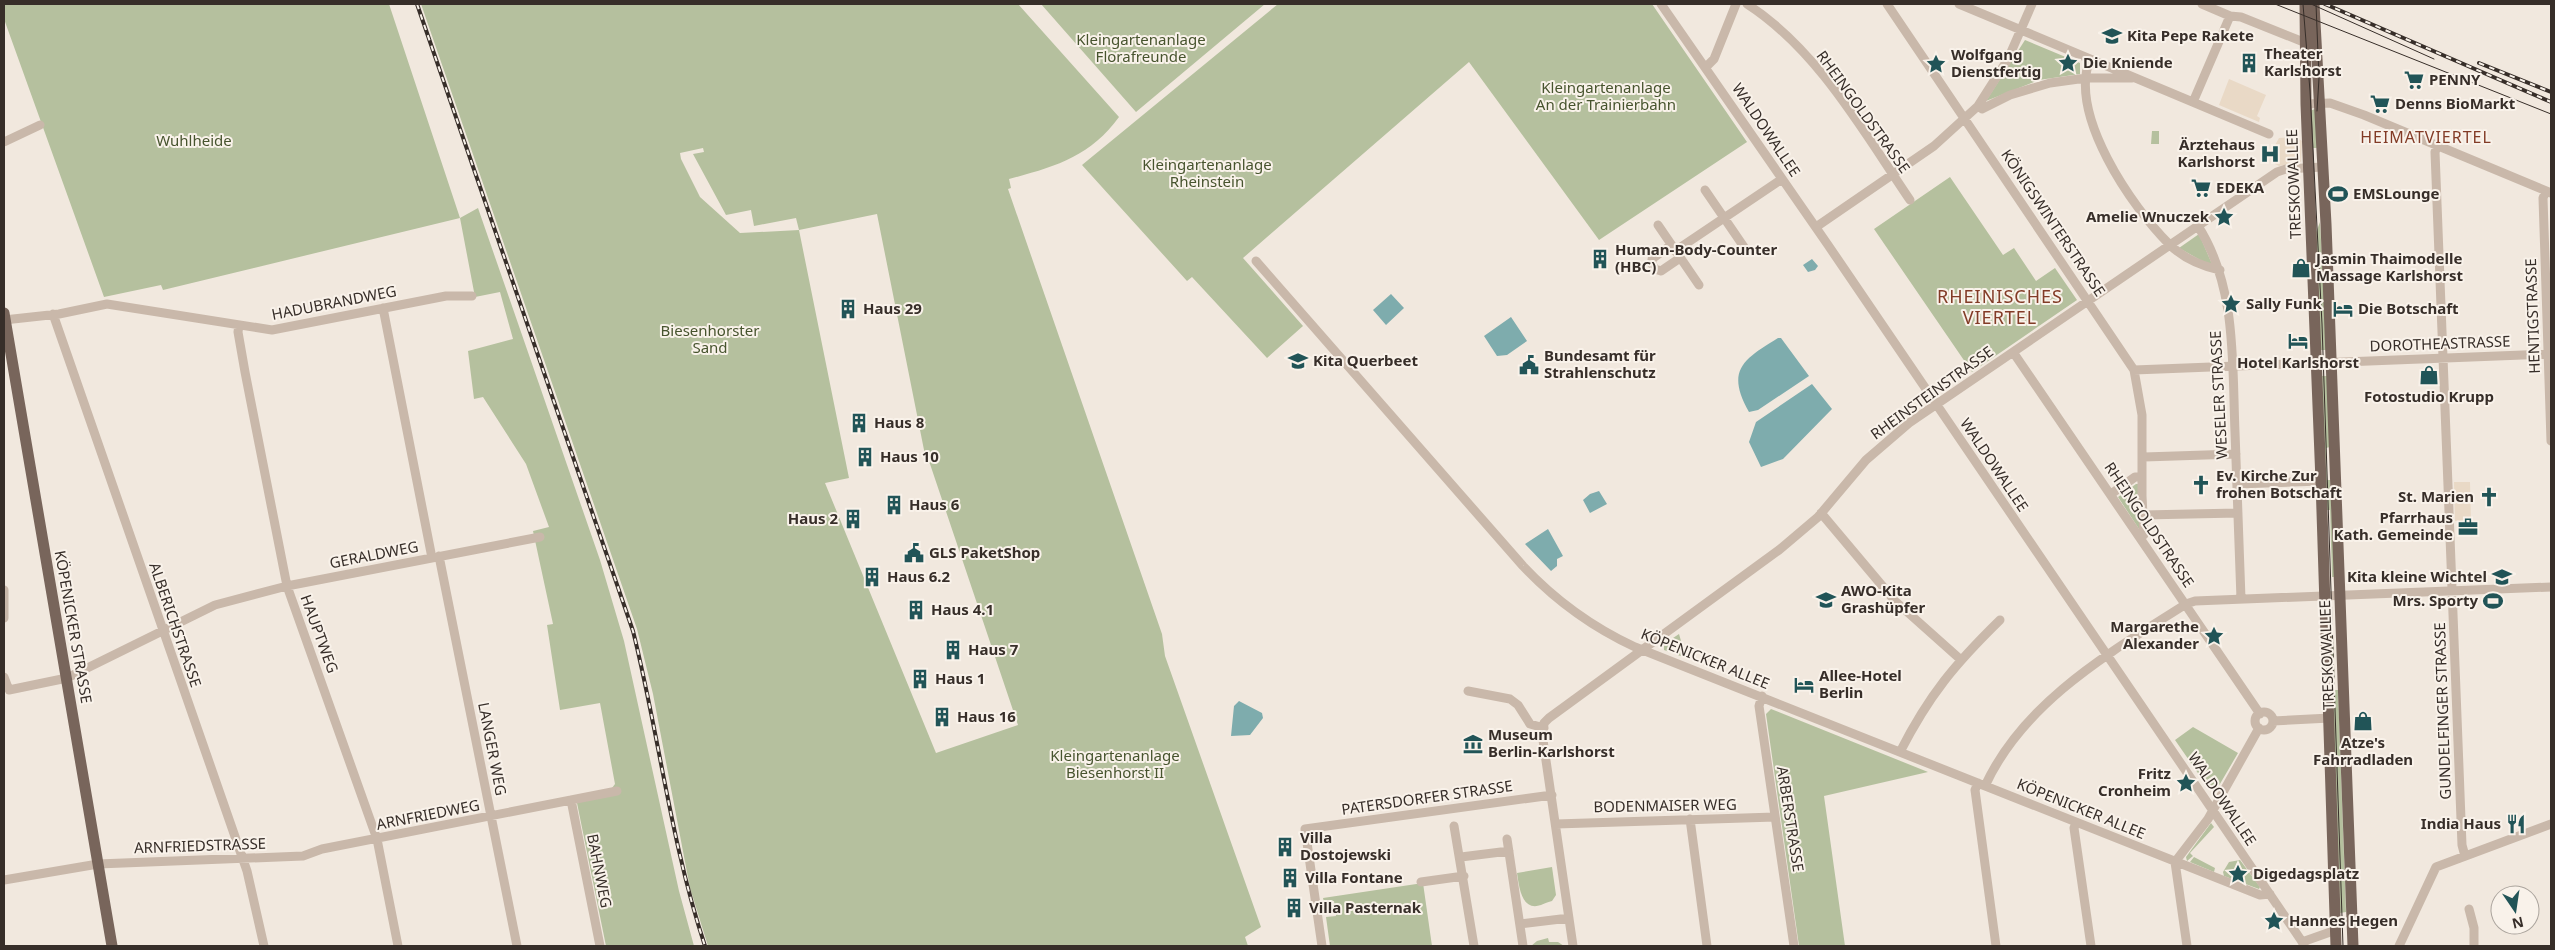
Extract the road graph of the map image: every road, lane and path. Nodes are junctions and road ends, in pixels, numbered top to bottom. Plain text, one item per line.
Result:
1 (1661, 4) edge
2 (1736, 4) edge
3 (1747, 4) edge
4 (1887, 4) edge
5 (1959, 4) edge
6 (2032, 4) edge
7 (2202, 4) edge
8 (2305, 4) edge
9 (2314, 4) edge
10 (2230, 16) junction
11 (2022, 30) junction
12 (2304, 42) junction
13 (2316, 47) junction
14 (2090, 59) junction
15 (1706, 67) junction
16 (2086, 78) junction
17 (2133, 78) junction
18 (2193, 102) junction
19 (2320, 103) junction
20 (2306, 104) junction
21 (1978, 106) junction
22 (1966, 118) junction
23 (40, 125) dead end
24 (2269, 134) dead end
25 (4, 142) edge
26 (2438, 145) junction
27 (2323, 167) junction
28 (2308, 168) junction
29 (1892, 174) junction
30 (1782, 179) junction
31 (1705, 190) dead end
32 (2549, 192) edge
33 (1910, 200) dead end
34 (1724, 218) junction
35 (1658, 226) dead end
36 (1816, 226) junction
37 (2198, 226) junction
38 (2170, 245) junction
39 (1744, 247) dead end
40 (1676, 251) junction
41 (1256, 261) dead end
42 (2220, 270) junction
43 (1699, 285) dead end
44 (472, 296) dead end
45 (2088, 301) junction
46 (384, 308) junction
47 (53, 314) junction
48 (4, 318) edge
49 (239, 325) junction
50 (2013, 352) junction
51 (2550, 354) edge
52 (2443, 358) junction
53 (2330, 362) junction
54 (2317, 363) junction
55 (2232, 366) junction
56 (2134, 370) junction
57 (1936, 404) junction
58 (2551, 441) edge
59 (2236, 454) junction
60 (2144, 457) junction
61 (2142, 477) junction
62 (2321, 481) junction
63 (2237, 484) junction
64 (2111, 494) junction
65 (2238, 512) junction
66 (1821, 513) junction
67 (2143, 515) junction
68 (540, 537) dead end
69 (2140, 538) junction
70 (435, 557) junction
71 (287, 586) junction
72 (2551, 588) edge
73 (4, 590) edge
74 (2452, 591) junction
75 (2339, 595) junction
76 (2325, 596) junction
77 (2241, 599) junction
78 (2186, 604) junction
79 (4, 618) edge
80 (2000, 620) dead end
81 (162, 630) junction
82 (1642, 649) junction
83 (2108, 655) junction
84 (1960, 659) junction
85 (4, 677) edge
86 (67, 678) junction
87 (1468, 691) dead end
88 (1762, 696) junction
89 (2260, 714) junction
90 (2330, 718) junction
91 (2273, 721) junction
92 (1544, 728) junction
93 (2259, 728) junction
94 (1900, 752) junction
95 (1981, 784) junction
96 (617, 792) dead end
97 (1552, 795) junction
98 (571, 800) junction
99 (2212, 810) junction
100 (492, 816) junction
101 (1775, 817) junction
102 (1690, 819) junction
103 (2076, 822) junction
104 (1556, 824) junction
105 (2551, 824) edge
106 (1454, 826) dead end
107 (377, 839) junction
108 (1507, 839) dead end
109 (1509, 851) junction
110 (303, 856) joint
111 (2461, 857) junction
112 (242, 858) junction
113 (1461, 858) junction
114 (2176, 862) junction
115 (94, 865) junction
116 (1464, 876) junction
117 (4, 880) edge
118 (1421, 882) dead end
119 (2270, 894) junction
120 (2469, 908) dead end
121 (1569, 918) junction
122 (1520, 924) junction
123 (2336, 930) junction
124 (2304, 944) edge
125 (112, 946) edge
126 (264, 946) edge
127 (398, 946) edge
128 (517, 946) edge
129 (600, 946) edge
130 (1322, 946) edge
131 (1474, 946) edge
132 (1523, 946) edge
133 (1573, 946) edge
134 (1707, 946) edge
135 (1794, 946) edge
136 (1996, 946) edge
137 (2091, 946) edge
138 (2187, 946) edge
139 (2336, 946) edge
140 (2353, 946) edge
141 (2400, 946) edge
142 (2474, 946) edge

1 - 15 street, WALDOWALLEE
2 - 15 street
3 - 29 street, RHEINGOLDSTRASSE
4 - 22 street, KÖNIGSWINTERSTRASSE
5 - 11 street
6 - 11 street
7 - 10 street
8 - 12 main road, TRESKOWALLEE
9 - 13 main road, TRESKOWALLEE
10 - 12 street
10 - 18 street
11 - 14 street
11 - 21 street
12 - 13 street
12 - 20 main road, TRESKOWALLEE
13 - 19 main road, TRESKOWALLEE
14 - 16 street
14 - 17 street
15 - 30 street, WALDOWALLEE
16 - 17 street
16 - 21 street
16 - 38 street
17 - 18 street
18 - 24 street
19 - 20 street
19 - 26 street
19 - 27 main road, TRESKOWALLEE
20 - 28 main road, TRESKOWALLEE
21 - 22 street
22 - 29 street
22 - 45 street, KÖNIGSWINTERSTRASSE
23 - 25 street
26 - 32 street
26 - 52 street, GUNDELFINGER STRASSE
27 - 28 street, RHEINSTEINSTRASSE
27 - 53 main road, TRESKOWALLEE
28 - 37 street, RHEINSTEINSTRASSE
28 - 54 main road, TRESKOWALLEE
29 - 33 street, RHEINGOLDSTRASSE
29 - 36 street
30 - 34 street
30 - 36 street, WALDOWALLEE
31 - 34 street
32 - 51 street, HENTIGSTRASSE
34 - 39 street
34 - 40 street
35 - 40 street
36 - 57 street, WALDOWALLEE
37 - 38 street, RHEINSTEINSTRASSE
37 - 42 street, WESELER STRASSE
38 - 42 street
38 - 45 street, RHEINSTEINSTRASSE
40 - 43 street
41 - 82 street, KÖPENICKER ALLEE
42 - 55 street, WESELER STRASSE
44 - 46 street, HADUBRANDWEG
45 - 50 street, RHEINSTEINSTRASSE
45 - 56 street, KÖNIGSWINTERSTRASSE
46 - 49 street, HADUBRANDWEG
46 - 70 street, LANGER WEG
47 - 48 street, HADUBRANDWEG
47 - 49 street, HADUBRANDWEG
47 - 81 street, ALBERICHSTRASSE
48 - 86 main road, KÖPENICKER STRASSE
49 - 71 street, HAUPTWEG
50 - 57 street, RHEINSTEINSTRASSE
50 - 64 street, RHEINGOLDSTRASSE
51 - 52 street, DOROTHEASTRASSE
51 - 58 street, HENTIGSTRASSE
52 - 53 street, DOROTHEASTRASSE
52 - 74 street, GUNDELFINGER STRASSE
53 - 54 street
53 - 75 main road, TRESKOWALLEE
54 - 55 street
54 - 62 main road, TRESKOWALLEE
55 - 56 street
55 - 59 street, WESELER STRASSE
56 - 60 street, KÖNIGSWINTERSTRASSE
57 - 66 street, RHEINSTEINSTRASSE
57 - 83 street, WALDOWALLEE
59 - 60 street
59 - 63 street, WESELER STRASSE
60 - 61 street, KÖNIGSWINTERSTRASSE
61 - 64 street
61 - 67 street, KÖNIGSWINTERSTRASSE
62 - 63 street
62 - 76 main road, TRESKOWALLEE
63 - 65 street, WESELER STRASSE
64 - 69 street, RHEINGOLDSTRASSE
65 - 67 street
65 - 77 street, WESELER STRASSE
66 - 82 street, RHEINSTEINSTRASSE
66 - 84 street
67 - 69 street, KÖNIGSWINTERSTRASSE
68 - 70 street, GERALDWEG
69 - 78 street, RHEINGOLDSTRASSE
70 - 71 street, GERALDWEG
70 - 100 street, LANGER WEG
71 - 81 street, GERALDWEG
71 - 107 street, HAUPTWEG
72 - 74 street
73 - 79 street
74 - 75 street
74 - 111 street, GUNDELFINGER STRASSE
75 - 76 street
75 - 140 main road, TRESKOWALLEE
76 - 77 street
76 - 90 main road, TRESKOWALLEE
77 - 78 street
78 - 83 street
78 - 89 street, RHEINGOLDSTRASSE
80 - 84 street
81 - 86 street, GERALDWEG
81 - 112 street, ALBERICHSTRASSE
82 - 88 street, KÖPENICKER ALLEE
82 - 92 street, RHEINSTEINSTRASSE
83 - 95 street
83 - 99 street, WALDOWALLEE
84 - 94 street
85 - 86 street, GERALDWEG
86 - 115 main road, KÖPENICKER STRASSE
87 - 92 street
88 - 94 street, KÖPENICKER ALLEE
88 - 101 street, ARBERSTRASSE
89 - 91 street
89 - 93 street
90 - 91 street
90 - 123 main road, TRESKOWALLEE
91 - 93 street
92 - 97 street
93 - 99 street
94 - 95 street, KÖPENICKER ALLEE
95 - 103 street, KÖPENICKER ALLEE
95 - 136 street
96 - 98 street, ARNFRIEDWEG
97 - 104 street
97 - 130 street, PATERSDORFER STRASSE
98 - 100 street, ARNFRIEDWEG
98 - 129 street, BAHNWEG
99 - 114 street
99 - 119 street, WALDOWALLEE
100 - 107 street, ARNFRIEDWEG
100 - 128 street, LANGER WEG
101 - 102 street, BODENMAISER WEG
101 - 135 street, ARBERSTRASSE
102 - 104 street, BODENMAISER WEG
102 - 134 street
103 - 114 street, KÖPENICKER ALLEE
103 - 137 street
104 - 121 street
105 - 111 street
106 - 113 street
107 - 110 street, ARNFRIEDWEG
107 - 127 street, HAUPTWEG
108 - 109 street
109 - 113 street
109 - 122 street
110 - 112 street, ARNFRIEDSTRASSE
111 - 141 street
112 - 115 street, ARNFRIEDSTRASSE
112 - 126 street, ALBERICHSTRASSE
113 - 116 street
114 - 119 street, KÖPENICKER ALLEE
114 - 138 street
115 - 117 street, ARNFRIEDSTRASSE
115 - 125 main road, KÖPENICKER STRASSE
116 - 118 street
116 - 131 street
119 - 124 street, WALDOWALLEE
120 - 142 street
121 - 122 street
121 - 133 street
122 - 132 street
123 - 124 street, WALDOWALLEE
123 - 139 main road, TRESKOWALLEE

